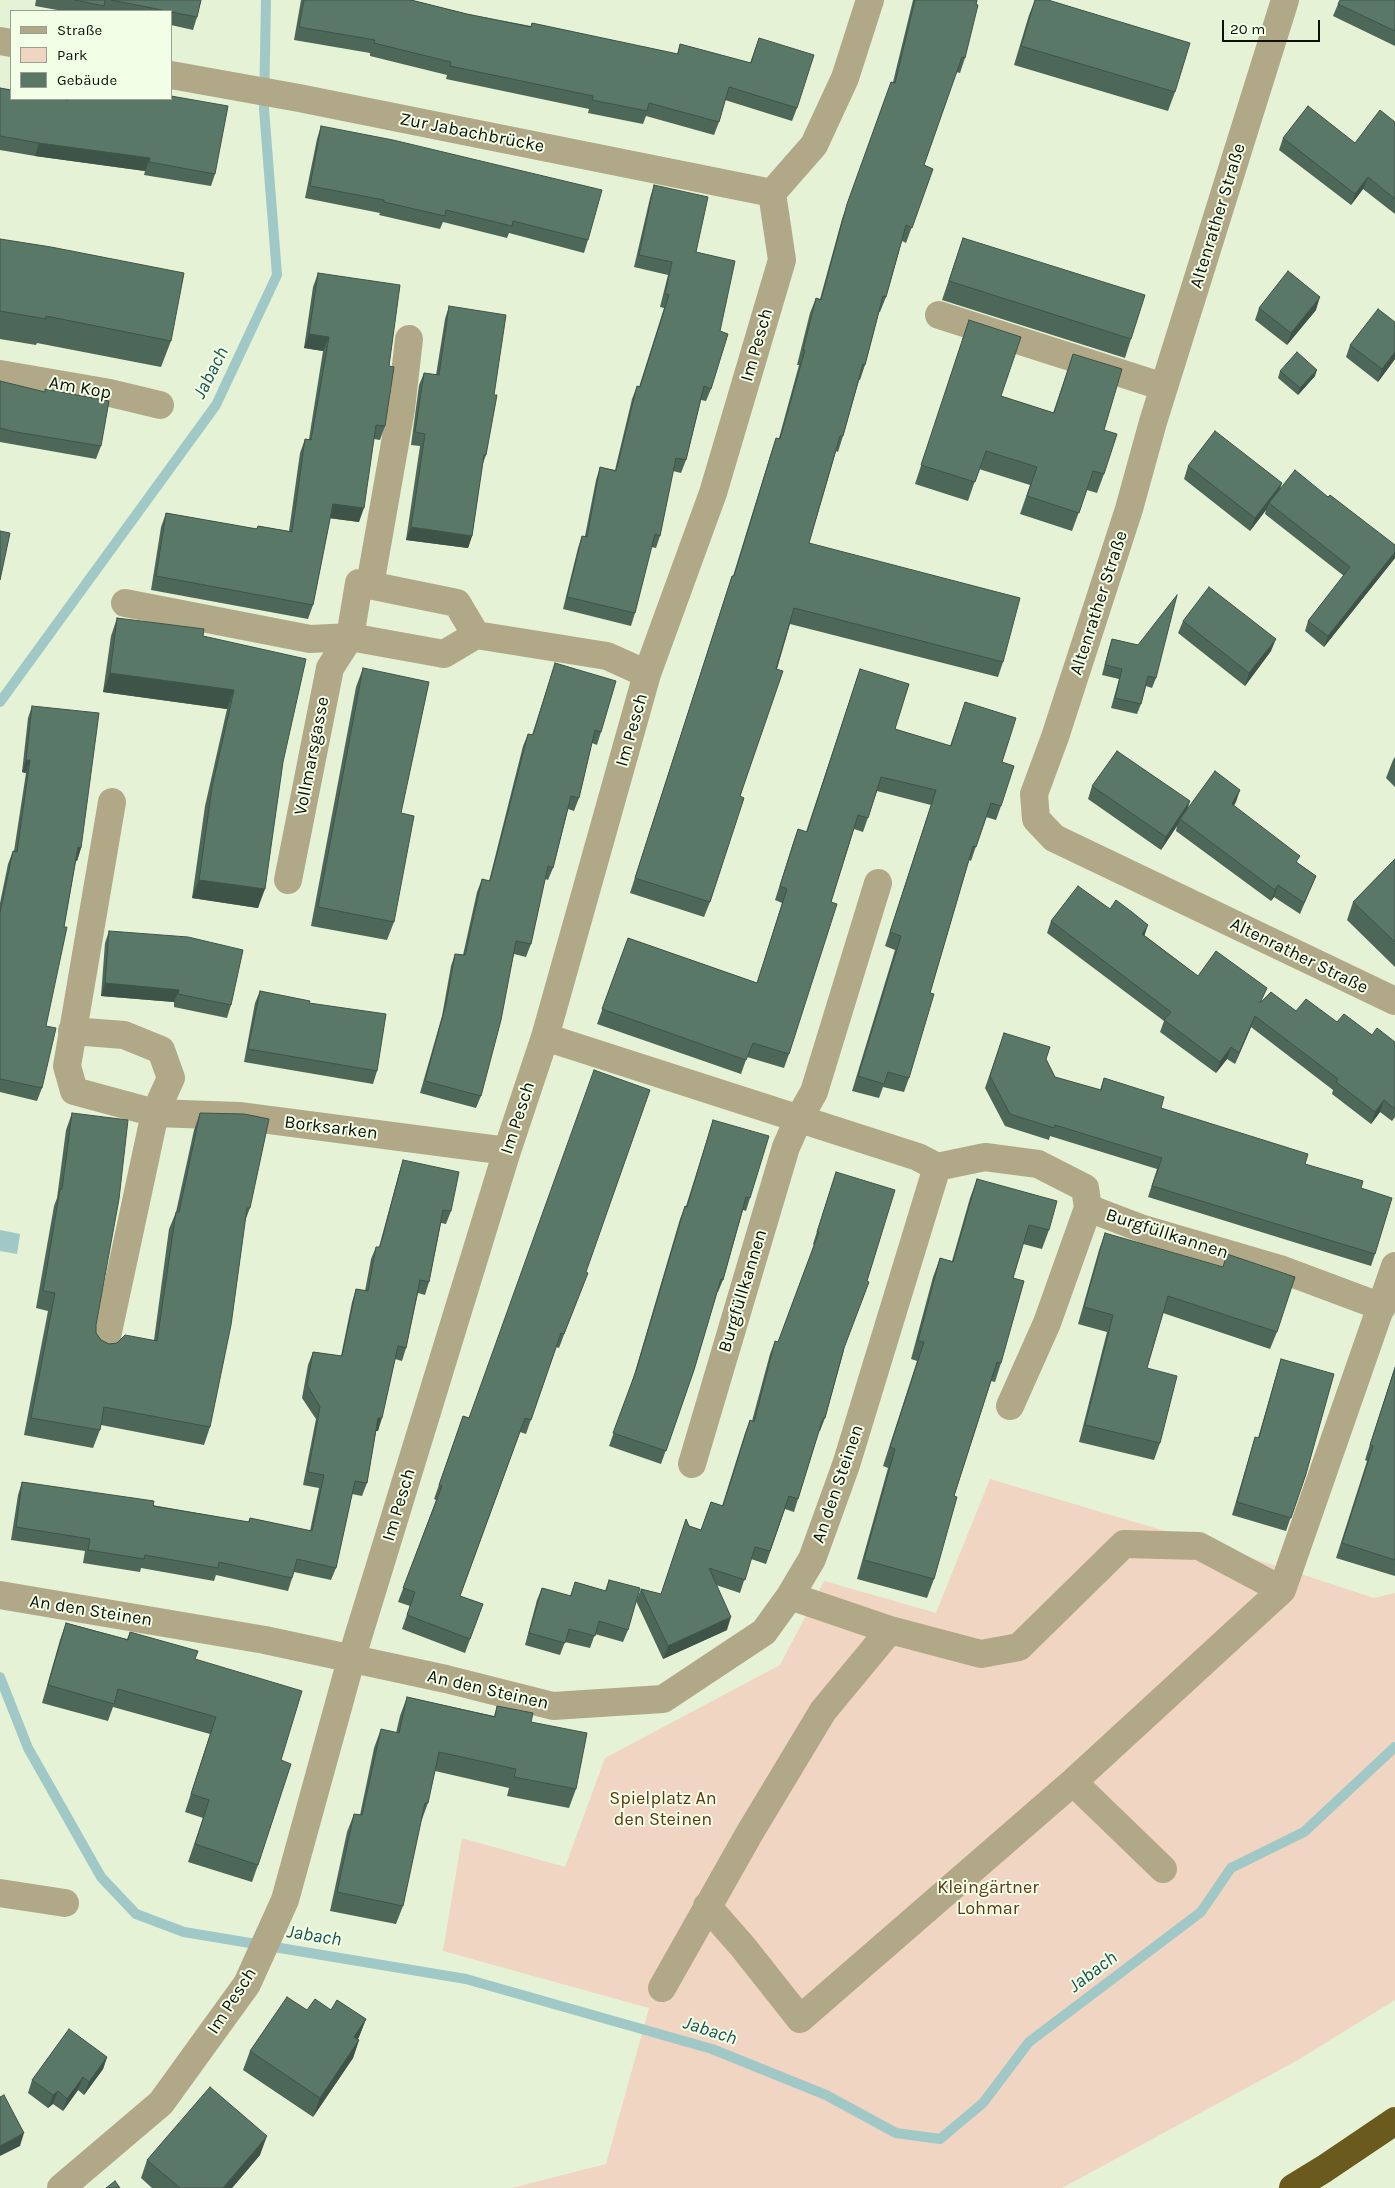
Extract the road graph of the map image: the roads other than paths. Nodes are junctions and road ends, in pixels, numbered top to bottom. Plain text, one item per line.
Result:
1 (870, 0) edge
2 (1285, 0) edge
3 (172, 75) edge
4 (772, 193) junction
5 (939, 315) dead end
6 (409, 339) dead end
7 (0, 374) edge
8 (1164, 387) junction
9 (160, 405) dead end
10 (370, 585) junction
11 (125, 603) dead end
12 (476, 635) junction
13 (350, 637) junction
14 (647, 674) junction
15 (112, 802) dead end
16 (288, 880) dead end
17 (878, 883) dead end
18 (1395, 1001) edge
19 (72, 1031) junction
20 (545, 1037) junction
21 (154, 1113) junction
22 (798, 1120) junction
23 (507, 1151) junction
24 (937, 1167) junction
25 (1088, 1208) junction
26 (1395, 1266) edge
27 (1382, 1307) junction
28 (105, 1346) edge
29 (1010, 1406) dead end
30 (692, 1464) dead end
31 (1282, 1590) junction
32 (6, 1596) edge
33 (790, 1596) junction
34 (890, 1630) junction
35 (350, 1660) junction
36 (1073, 1782) junction
37 (1163, 1869) dead end
38 (0, 1893) edge
39 (64, 1903) dead end
40 (707, 1906) junction
41 (662, 1988) dead end
42 (1395, 2121) edge
43 (61, 2188) edge
44 (1292, 2188) edge

1 - 4 street
2 - 8 street, Altenrather Straße
3 - 4 street, Zur Jabachbrücke
4 - 14 street, Im Pesch
5 - 8 street
6 - 10 street
7 - 9 street, Am Kop
8 - 18 street, Altenrather Straße
10 - 12 street
10 - 13 street, Vollmarsgasse
11 - 13 street
12 - 13 street
12 - 14 street
13 - 16 street, Vollmarsgasse
14 - 20 street, Im Pesch
15 - 19 street, Borksarken
17 - 22 street, Burgfüllkannen
19 - 21 street, Borksarken
19 - 21 street
20 - 22 street
20 - 23 street, Im Pesch
21 - 23 street, Borksarken
21 - 28 street
22 - 24 street
22 - 30 street, Burgfüllkannen
23 - 35 street, Im Pesch
24 - 25 street, Burgfüllkannen
24 - 33 street, An den Steinen
25 - 27 street, Burgfüllkannen
25 - 29 street
26 - 27 street
27 - 31 street
31 - 34 street
31 - 36 street
32 - 35 street, An den Steinen
33 - 34 street
33 - 35 street, An den Steinen
34 - 40 street
35 - 43 street, Im Pesch
36 - 37 street
36 - 40 street
38 - 39 street
40 - 41 street
42 - 44 highway

